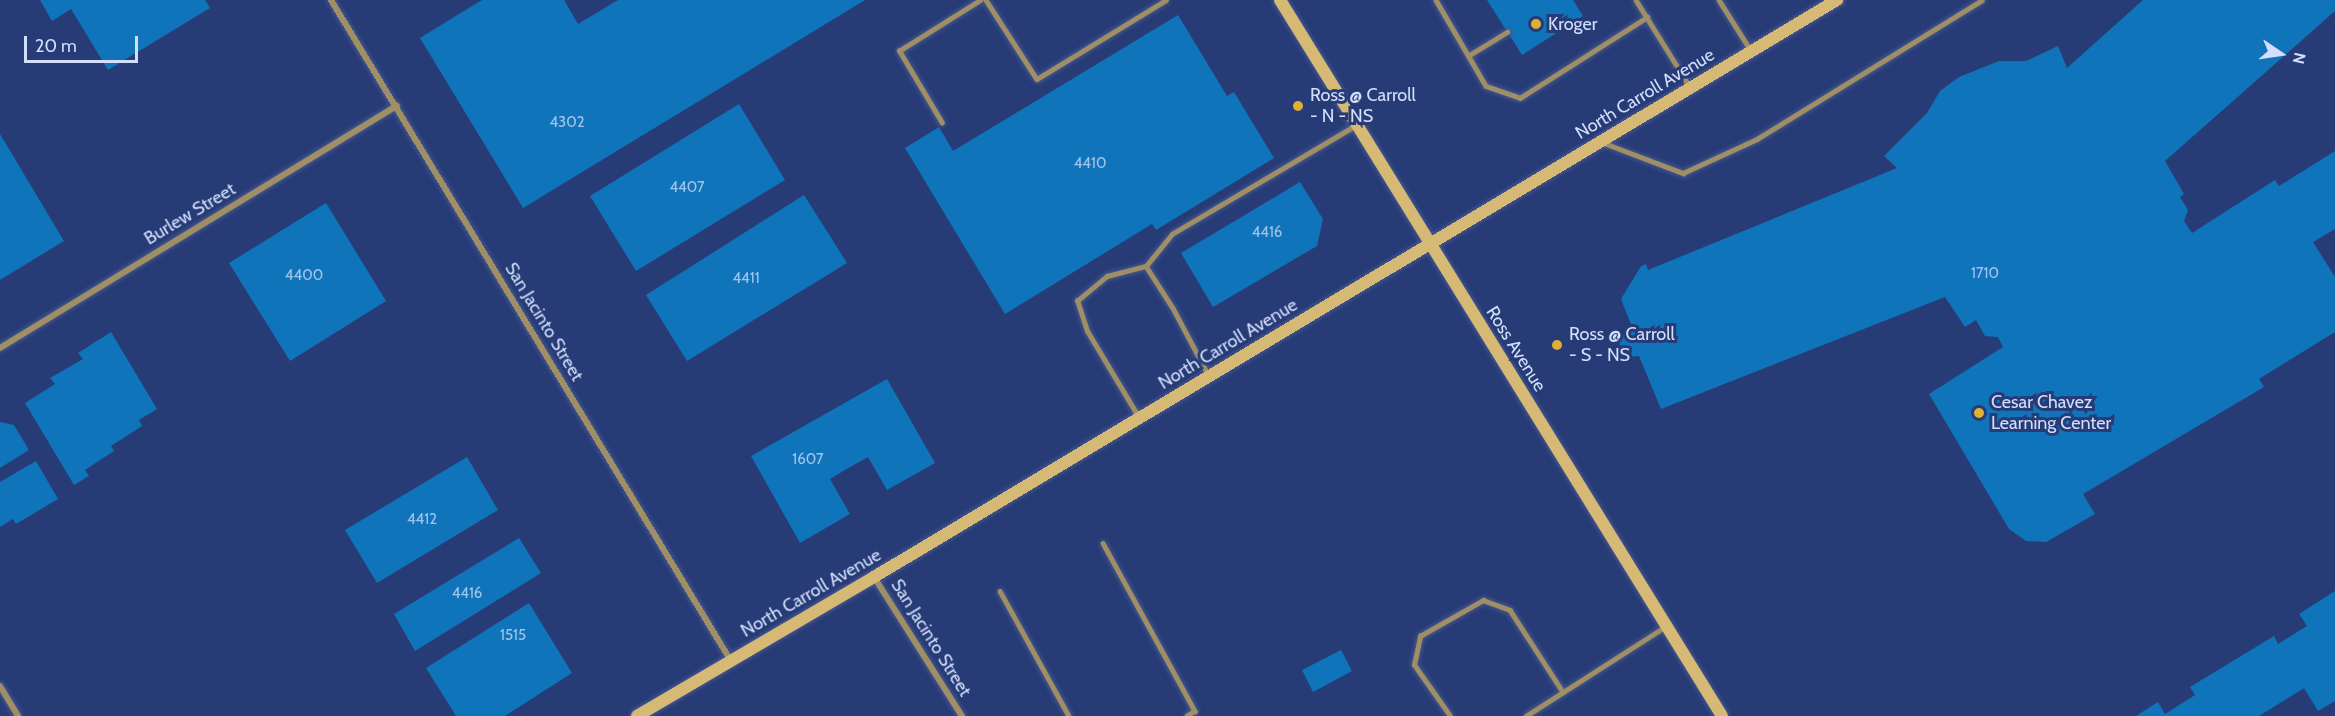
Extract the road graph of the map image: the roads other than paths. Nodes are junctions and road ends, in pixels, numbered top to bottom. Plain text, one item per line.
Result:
1 (331, 0) edge
2 (980, 0) edge
3 (986, 0) edge
4 (1166, 0) edge
5 (1280, 0) edge
6 (1445, 0) edge
7 (1636, 0) edge
8 (1719, 0) edge
9 (1837, 0) edge
10 (1982, 0) edge
11 (1437, 2) edge
12 (1647, 17) junction
13 (1507, 32) dead end
14 (1751, 52) junction
15 (1468, 56) junction
16 (1691, 88) junction
17 (396, 106) junction
18 (942, 123) dead end
19 (1356, 124) junction
20 (1601, 142) junction
21 (1430, 244) junction
22 (1146, 266) junction
23 (0, 348) edge
24 (1209, 377) junction
25 (1139, 418) junction
26 (1103, 543) dead end
27 (874, 577) junction
28 (1000, 591) dead end
29 (1666, 626) junction
30 (731, 661) junction
31 (0, 686) edge
32 (1563, 692) junction
33 (18, 716) edge
34 (637, 716) edge
35 (962, 716) edge
36 (1069, 716) edge
37 (1187, 716) edge
38 (1450, 716) edge
39 (1526, 716) edge
40 (1722, 716) edge

1 - 17 street, San Jacinto Street
2 - 18 lane
3 - 4 lane
5 - 19 street, Ross Avenue
6 - 11 lane
7 - 12 lane
8 - 14 lane
9 - 14 street, North Carroll Avenue
10 - 20 lane
11 - 15 lane
12 - 15 lane
12 - 16 lane
13 - 15 lane
14 - 16 street, North Carroll Avenue
16 - 20 street, North Carroll Avenue
17 - 23 street, Burlew Street
17 - 30 street, San Jacinto Street
19 - 21 street, Ross Avenue
19 - 22 lane
20 - 21 street, North Carroll Avenue
21 - 24 street, North Carroll Avenue
21 - 29 street, Ross Avenue
22 - 24 lane
22 - 25 lane
24 - 25 street, North Carroll Avenue
25 - 27 street, North Carroll Avenue
26 - 37 lane
27 - 30 street, North Carroll Avenue
27 - 35 street, San Jacinto Street
28 - 36 lane
29 - 32 lane
29 - 40 street, Ross Avenue
30 - 34 street, North Carroll Avenue
31 - 33 street
32 - 38 lane
32 - 39 lane

